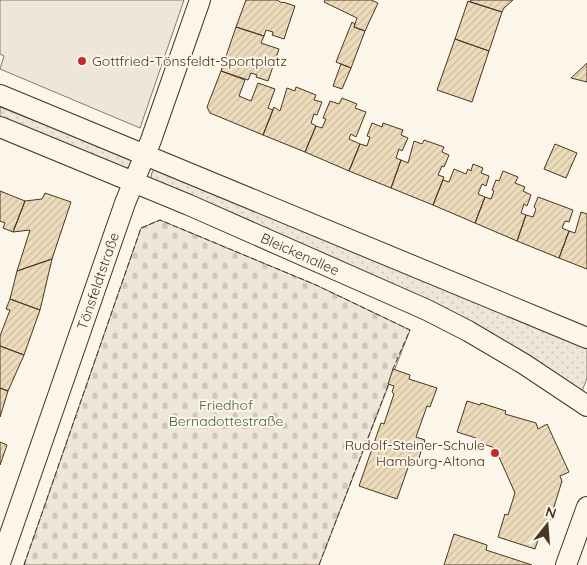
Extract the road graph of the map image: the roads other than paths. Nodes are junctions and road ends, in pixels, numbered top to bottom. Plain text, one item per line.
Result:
1 (200, 0) edge
2 (0, 94) edge
3 (0, 127) edge
4 (145, 155) junction
5 (134, 182) junction
6 (587, 338) edge
7 (587, 406) edge
8 (587, 507) edge
9 (0, 564) edge
10 (566, 565) edge

1 - 4 street, Tönsfeldtstraße
2 - 4 street
3 - 5 street, Bleickenallee
4 - 5 street, Tönsfeldtstraße
4 - 6 street
5 - 7 street, Bleickenallee
5 - 9 street, Tönsfeldtstraße
8 - 10 street

